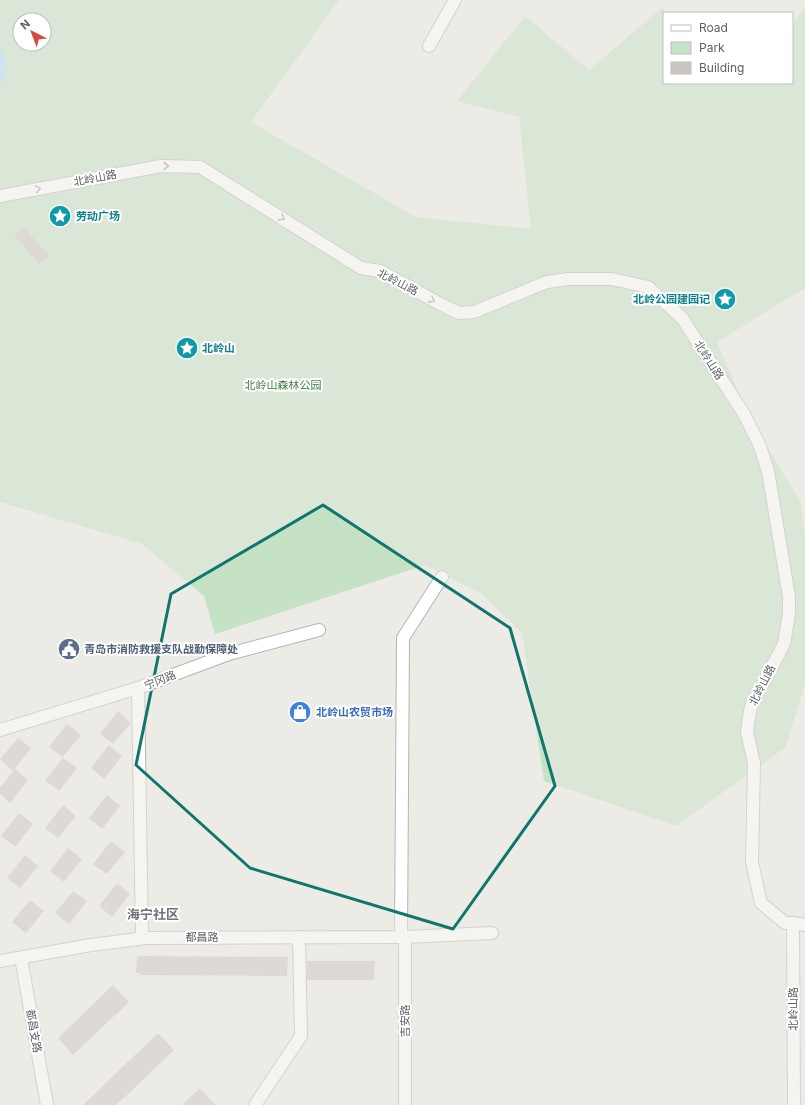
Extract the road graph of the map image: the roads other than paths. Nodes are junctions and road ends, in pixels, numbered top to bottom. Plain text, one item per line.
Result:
1 (455, 0) edge
2 (429, 46) dead end
3 (0, 196) edge
4 (442, 577) dead end
5 (320, 630) dead end
6 (138, 688) junction
7 (0, 730) edge
8 (793, 923) junction
9 (805, 925) edge
10 (492, 934) dead end
11 (299, 937) junction
12 (403, 937) junction
13 (142, 938) junction
14 (21, 958) junction
15 (0, 961) edge
16 (47, 1105) edge
17 (255, 1105) edge
18 (405, 1105) edge
19 (794, 1105) edge

1 - 2 street
3 -> 8 street, 北岭山路
4 - 12 street, 吉安路
5 - 6 street, 宁冈路
6 - 7 street, 宁冈路
6 - 13 street
8 - 9 street
8 - 19 street, 北岭山路
10 - 12 street, 都昌路
11 - 12 street, 都昌路
11 - 13 street, 都昌路
11 - 17 street
12 - 18 street, 吉安路
13 - 14 street, 都昌路
14 - 15 street, 都昌路
14 - 16 street, 都昌支路

